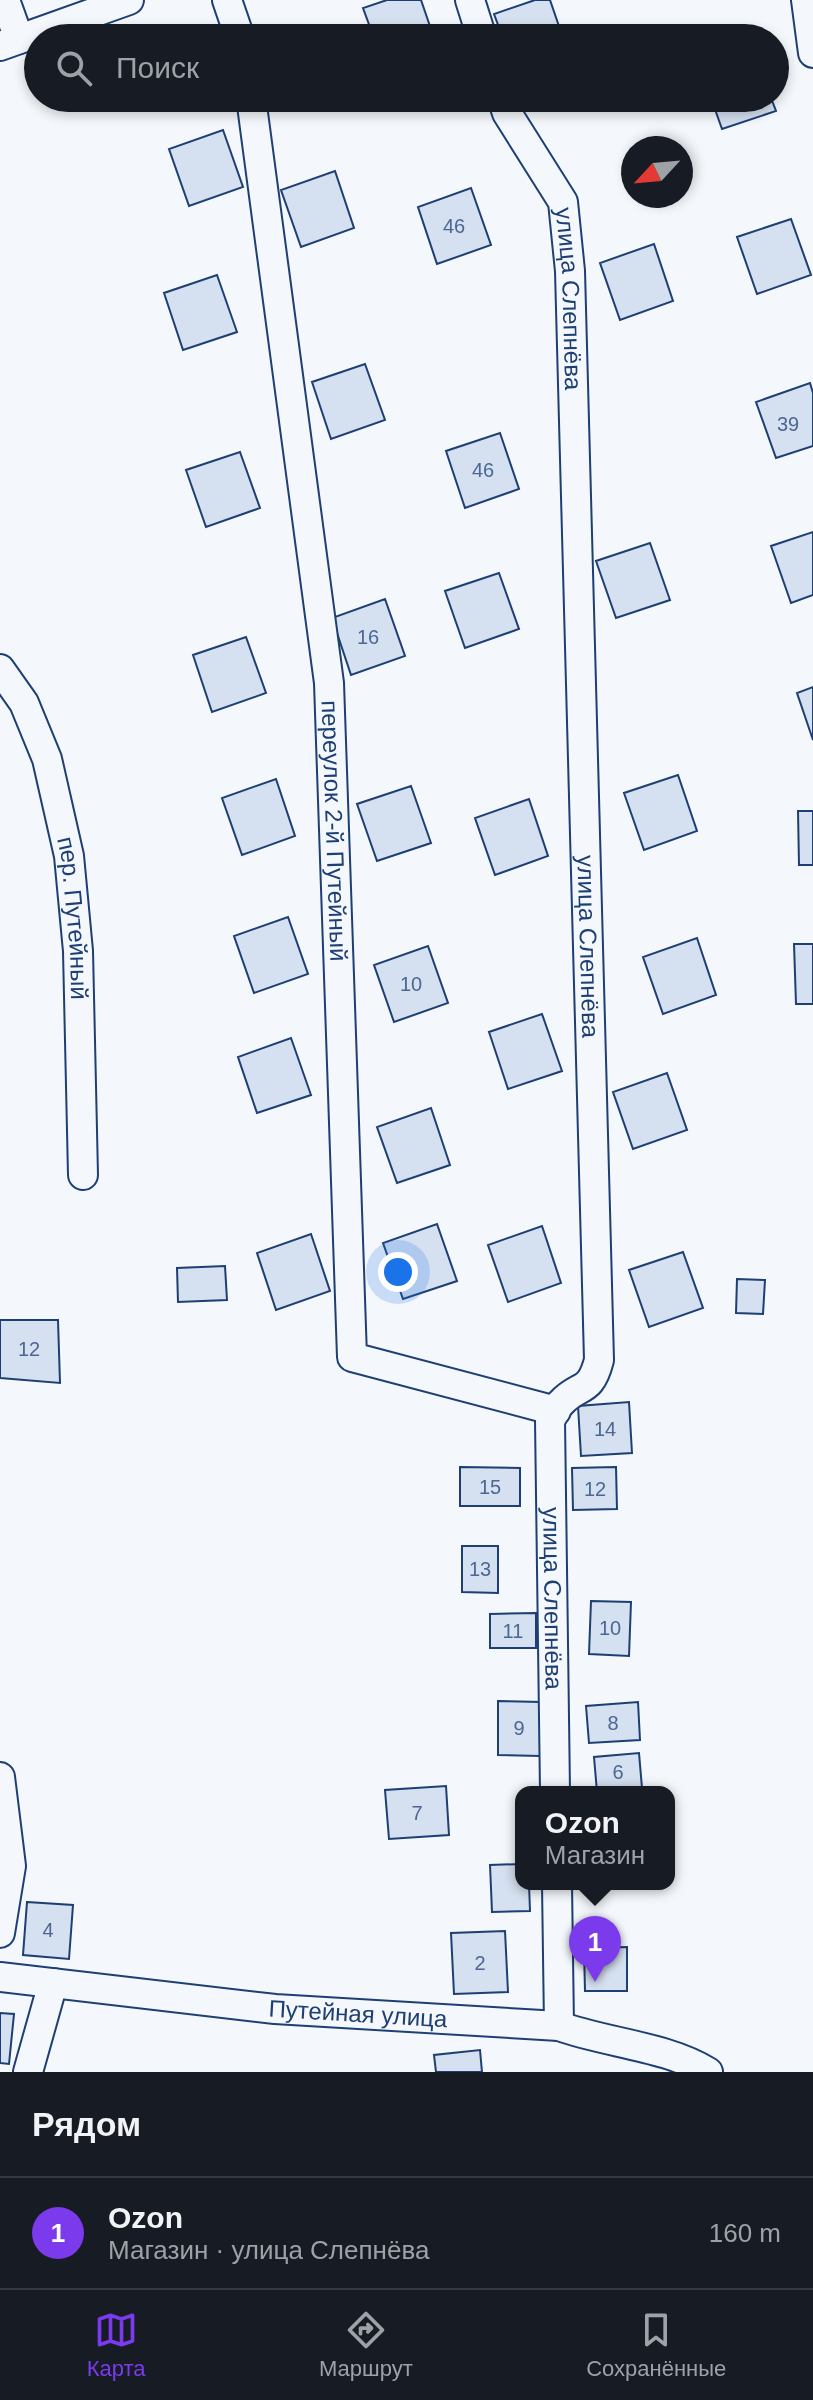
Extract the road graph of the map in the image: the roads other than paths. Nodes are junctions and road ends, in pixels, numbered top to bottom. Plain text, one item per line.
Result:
1 (5, 0) edge
2 (129, 0) edge
3 (227, 0) edge
4 (470, 0) edge
5 (806, 0) edge
6 (63, 24) edge
7 (235, 24) edge
8 (478, 24) edge
9 (10, 43) edge
10 (813, 53) edge
11 (253, 112) edge
12 (507, 112) edge
13 (1, 672) edge
14 (83, 1175) dead end
15 (556, 1411) junction
16 (0, 1777) edge
17 (555, 1786) edge
18 (557, 1890) edge
19 (0, 1933) edge
20 (0, 1977) edge
21 (53, 1983) junction
22 (559, 2026) junction
23 (28, 2072) edge
24 (708, 2072) edge

1 - 9 street
2 - 6 street
3 - 7 street
4 - 8 street
5 - 10 street
11 - 15 street, переулок 2-й Путейный
12 - 15 street, улица Слепнёва
13 - 14 street, пер. Путейный
15 - 17 street, улица Слепнёва
16 - 19 street
18 - 22 street
20 - 21 street, Путейная улица
21 - 22 street, Путейная улица
21 - 23 street
22 - 24 street, Путейная улица

